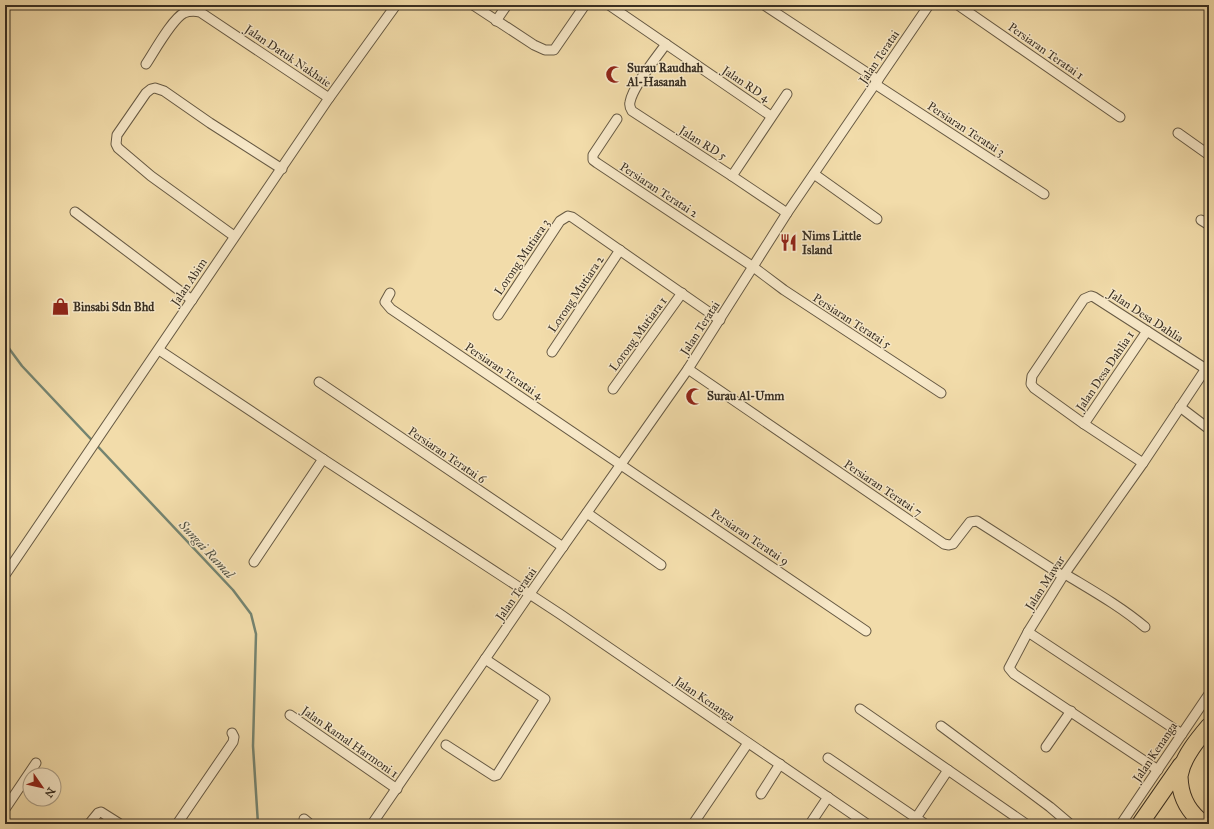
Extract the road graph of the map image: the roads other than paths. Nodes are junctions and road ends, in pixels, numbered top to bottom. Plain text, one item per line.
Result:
1 (396, 5) edge
2 (473, 5) edge
3 (507, 5) edge
4 (585, 5) edge
5 (609, 5) edge
6 (764, 5) edge
7 (929, 5) edge
8 (958, 5) edge
9 (496, 21) junction
10 (666, 44) junction
11 (146, 64) dead end
12 (876, 82) junction
13 (787, 94) dead end
14 (329, 98) junction
15 (771, 116) junction
16 (1120, 117) dead end
17 (618, 119) dead end
18 (1178, 133) dead end
19 (1209, 155) edge
20 (282, 169) junction
21 (814, 174) junction
22 (732, 176) junction
23 (1044, 194) dead end
24 (75, 212) dead end
25 (787, 213) junction
26 (877, 219) dead end
27 (1201, 220) dead end
28 (1209, 225) edge
29 (234, 236) junction
30 (620, 250) junction
31 (752, 266) junction
32 (390, 293) dead end
33 (682, 293) junction
34 (192, 300) junction
35 (498, 315) dead end
36 (720, 320) junction
37 (1147, 331) junction
38 (158, 350) junction
39 (552, 352) dead end
40 (1207, 366) edge
41 (688, 369) junction
42 (319, 382) dead end
43 (613, 389) dead end
44 (941, 393) dead end
45 (1180, 407) junction
46 (1084, 424) junction
47 (1209, 429) edge
48 (322, 459) junction
49 (1143, 463) junction
50 (621, 464) junction
51 (587, 513) junction
52 (563, 547) junction
53 (254, 562) dead end
54 (661, 565) dead end
55 (5, 575) edge
56 (1064, 575) junction
57 (529, 595) junction
58 (1145, 627) dead end
59 (866, 631) dead end
60 (1028, 632) junction
61 (485, 659) junction
62 (1209, 694) edge
63 (860, 709) dead end
64 (1071, 711) junction
65 (290, 715) dead end
66 (941, 726) dead end
67 (1209, 726) edge
68 (232, 733) dead end
69 (1182, 734) junction
70 (748, 743) junction
71 (446, 745) dead end
72 (1046, 747) dead end
73 (1188, 755) junction
74 (828, 758) dead end
75 (36, 763) dead end
76 (780, 764) junction
77 (948, 770) junction
78 (1158, 770) junction
79 (397, 789) junction
80 (761, 794) dead end
81 (828, 797) junction
82 (5, 809) edge
83 (1209, 819) edge
84 (914, 821) edge
85 (89, 824) edge
86 (120, 824) edge
87 (177, 824) edge
88 (372, 824) edge
89 (694, 824) edge
90 (810, 824) edge
91 (867, 824) edge
92 (925, 824) edge
93 (1026, 824) edge
94 (1070, 824) edge
95 (1121, 824) edge
96 (1140, 824) edge
97 (1205, 824) edge

1 - 14 street, Jalan Abim
2 - 9 street
3 - 9 street
4 - 9 street
5 - 10 street, Jalan RD 4
6 - 12 street, Persiaran Teratai 3
7 - 12 street, Jalan Teratai
8 - 16 street, Persiaran Teratai 1
10 - 15 street, Jalan RD 4
10 - 22 street, Jalan RD 5
11 - 14 street, Jalan Datuk Nakhaie
12 - 21 street, Jalan Teratai
12 - 23 street, Persiaran Teratai 3
13 - 15 street
14 - 20 street, Jalan Abim
15 - 22 street
17 - 31 street, Persiaran Teratai 2
18 - 19 street
20 - 29 street, Jalan Abim
20 - 29 street
21 - 25 street, Jalan Teratai
21 - 26 street
22 - 25 street, Jalan RD 5
24 - 34 street
25 - 31 street, Jalan Teratai
27 - 28 street
29 - 34 street, Jalan Abim
30 - 33 street
30 - 35 street, Lorong Mutiara 3
30 - 39 street, Lorong Mutiara 2
31 - 36 street, Jalan Teratai
31 - 44 street, Persiaran Teratai 5
32 - 50 street, Persiaran Teratai 4
33 - 36 street
33 - 43 street, Lorong Mutiara 1
34 - 38 street, Jalan Abim
36 - 41 street, Jalan Teratai
37 - 40 street, Jalan Desa Dahlia
37 - 46 street, Jalan Desa Dahlia 1
37 - 46 street, Jalan Desa Dahlia
38 - 48 street, Jalan Kenanga
38 - 55 street, Jalan Abim
40 - 45 street, Jalan Mawar
41 - 50 street, Jalan Teratai
41 - 56 street, Persiaran Teratai 7
42 - 52 street, Persiaran Teratai 6
45 - 47 street
45 - 49 street, Jalan Mawar
46 - 49 street
48 - 53 street
48 - 57 street, Jalan Kenanga
49 - 56 street, Jalan Mawar
50 - 51 street, Jalan Teratai
50 - 59 street, Persiaran Teratai 9
51 - 52 street, Jalan Teratai
51 - 54 street
52 - 57 street, Jalan Teratai
56 - 58 street
56 - 60 street, Jalan Mawar
57 - 61 street, Jalan Teratai
57 - 70 street, Jalan Kenanga
60 - 64 street, Jalan Mawar
60 - 69 street
61 - 71 street
61 - 79 street, Jalan Teratai
62 - 69 street, Jalan Kenanga
63 - 77 street
64 - 72 street
64 - 78 street, Jalan Mawar
65 - 79 street, Jalan Ramal Harmoni 1
66 - 94 street
67 - 73 highway
68 - 87 street
69 - 78 street, Jalan Kenanga
70 - 76 street, Jalan Kenanga
70 - 89 street
73 - 96 highway
73 - 97 highway
74 - 84 street
75 - 82 street
76 - 80 street
76 - 81 street, Jalan Kenanga
77 - 84 street
77 - 93 street
78 - 95 street, Jalan Kenanga
79 - 88 street, Jalan Teratai
81 - 90 street
81 - 91 street, Jalan Kenanga
83 - 97 highway
84 - 92 street
85 - 86 street

